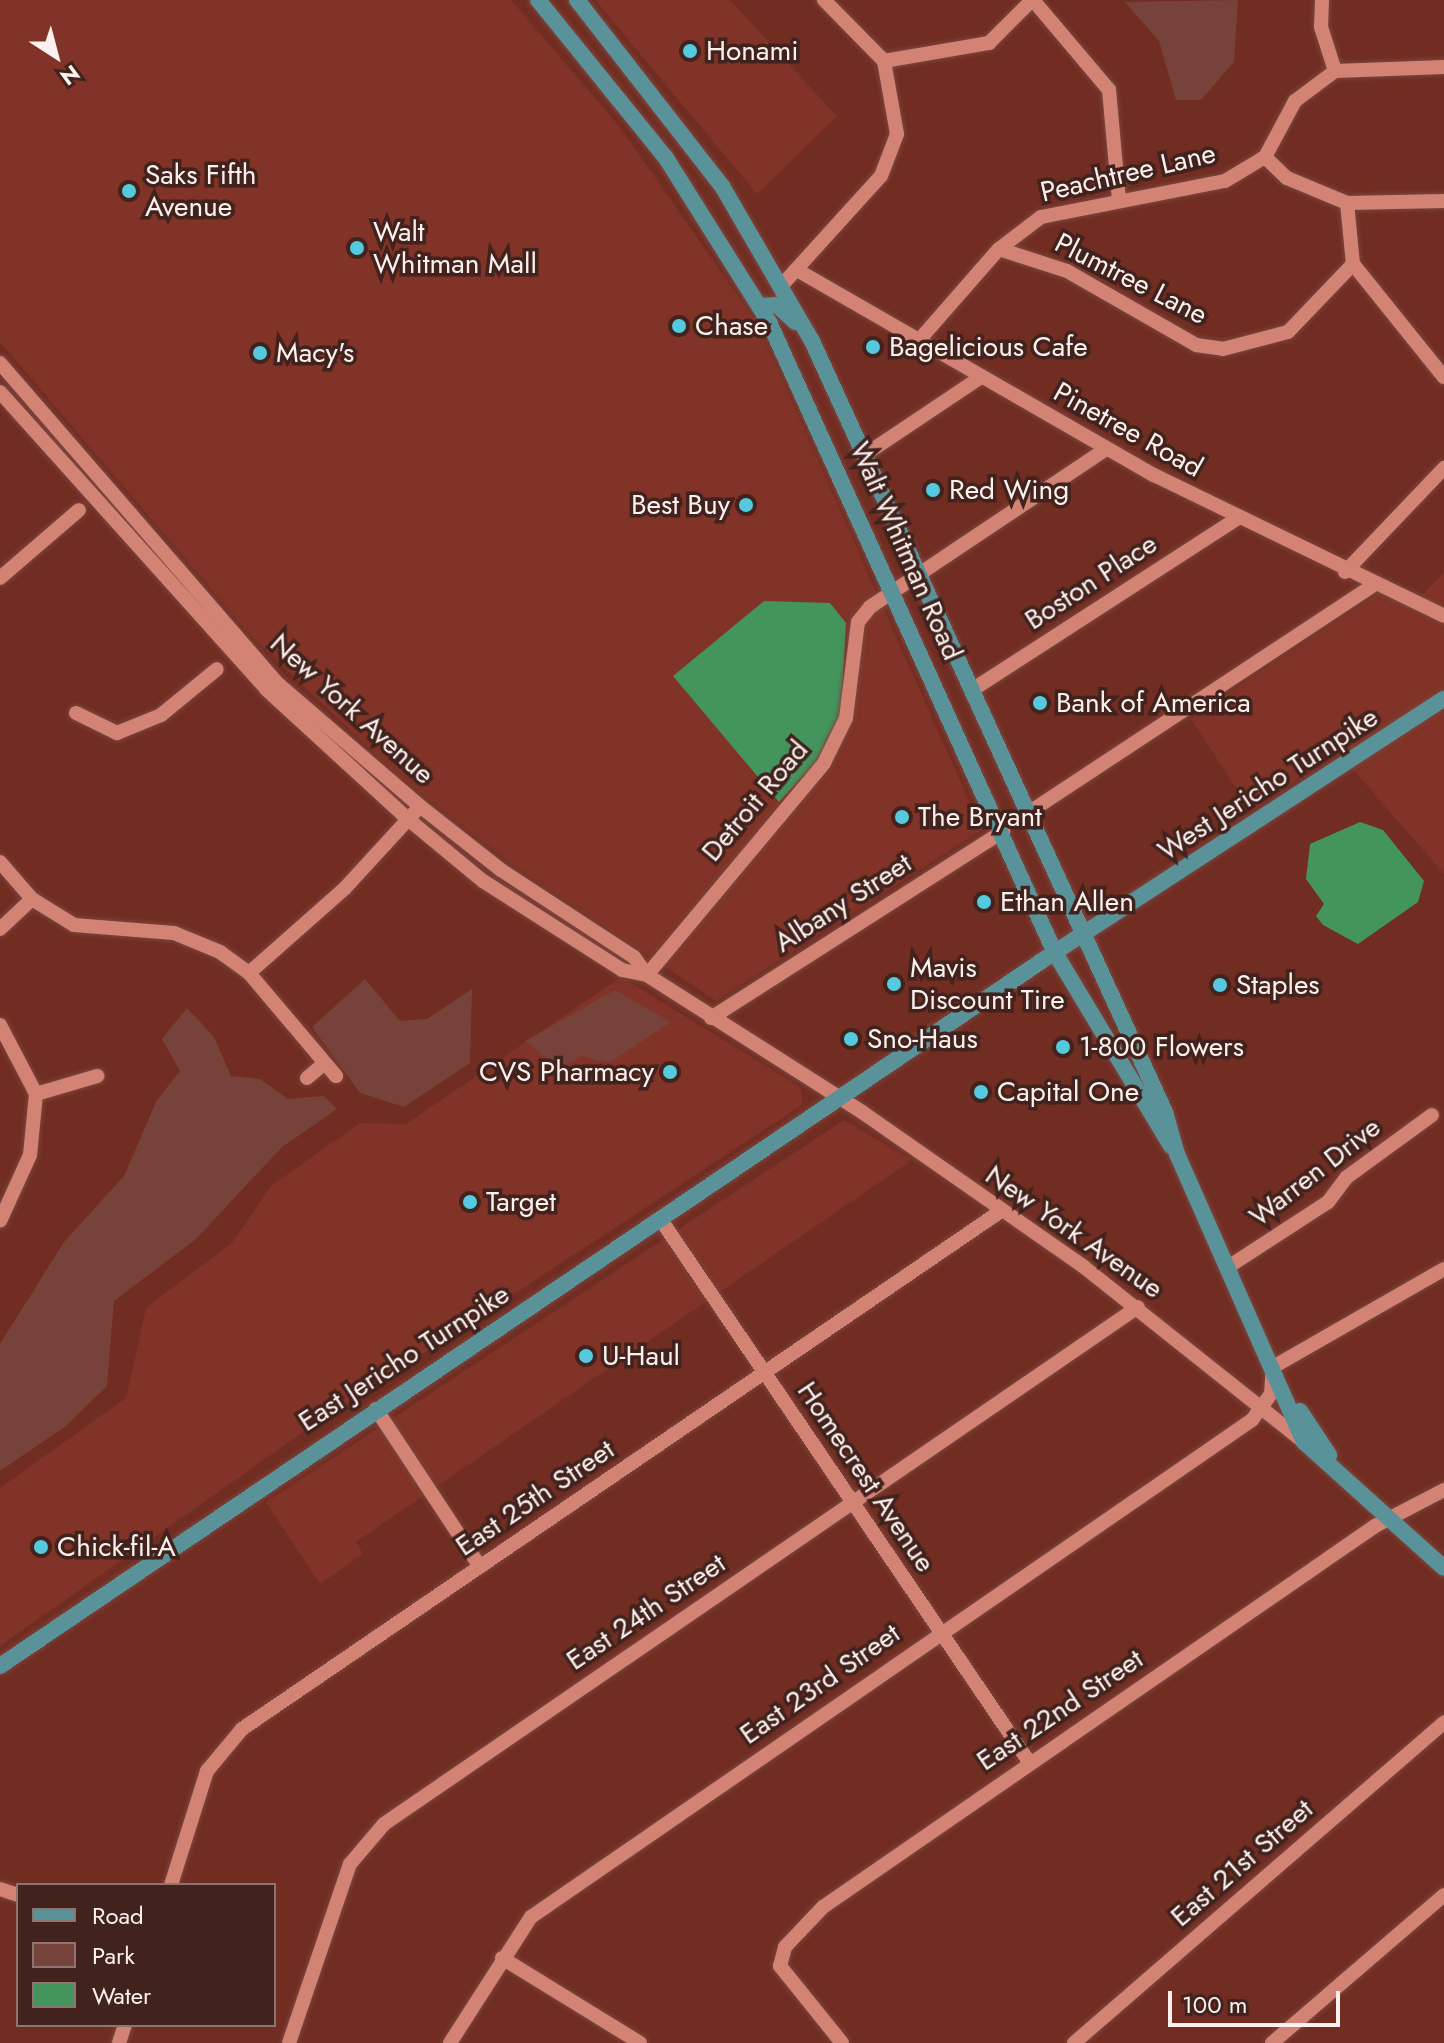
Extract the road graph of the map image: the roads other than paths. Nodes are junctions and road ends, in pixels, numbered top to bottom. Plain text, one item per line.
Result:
1 (538, 0) edge
2 (577, 0) edge
3 (824, 0) edge
4 (1032, 0) edge
5 (1322, 0) edge
6 (884, 61) junction
7 (1444, 67) edge
8 (1335, 71) junction
9 (1265, 157) junction
10 (1119, 200) junction
11 (1444, 201) edge
12 (1347, 203) junction
13 (706, 214) junction
14 (999, 249) junction
15 (1353, 264) junction
16 (797, 270) junction
17 (782, 285) junction
18 (757, 301) junction
19 (921, 338) junction
20 (812, 341) junction
21 (0, 363) edge
22 (981, 377) junction
23 (1444, 377) edge
24 (0, 392) edge
25 (1106, 449) junction
26 (866, 454) junction
27 (1444, 468) edge
28 (79, 510) dead end
29 (1238, 518) junction
30 (919, 572) junction
31 (1345, 572) junction
32 (0, 578) edge
33 (1372, 586) junction
34 (896, 589) junction
35 (1444, 616) edge
36 (217, 669) dead end
37 (972, 690) junction
38 (1444, 699) edge
39 (76, 713) dead end
40 (420, 806) junction
41 (1028, 813) junction
42 (408, 819) junction
43 (1003, 831) junction
44 (0, 862) edge
45 (32, 899) junction
46 (0, 929) edge
47 (1082, 936) junction
48 (1055, 953) junction
49 (249, 973) junction
50 (647, 975) junction
51 (711, 1018) junction
52 (0, 1025) edge
53 (325, 1063) junction
54 (97, 1076) dead end
55 (336, 1076) dead end
56 (307, 1078) dead end
57 (36, 1094) junction
58 (841, 1099) junction
59 (1432, 1115) dead end
60 (1177, 1154) junction
61 (1001, 1211) junction
62 (661, 1220) junction
63 (0, 1221) edge
64 (1228, 1267) junction
65 (1444, 1269) edge
66 (1138, 1307) junction
67 (1273, 1367) junction
68 (763, 1373) junction
69 (376, 1409) junction
70 (1261, 1410) junction
71 (1304, 1442) junction
72 (1444, 1490) edge
73 (1368, 1498) junction
74 (852, 1503) junction
75 (1391, 1519) junction
76 (479, 1565) junction
77 (1444, 1568) edge
78 (941, 1632) junction
79 (0, 1666) edge
80 (1444, 1722) edge
81 (1029, 1762) junction
82 (172, 1883) edge
83 (1444, 1895) edge
84 (502, 1958) junction
85 (289, 2043) edge
86 (450, 2043) edge
87 (640, 2043) edge
88 (842, 2043) edge
89 (1074, 2043) edge
90 (1272, 2043) edge

1 - 13 main road, Walt Whitman Road
2 - 17 main road, Walt Whitman Road
3 - 6 street
4 - 6 street
4 - 10 street
5 - 8 street
6 - 16 street
7 - 8 street
8 - 9 street
9 - 10 street, Peachtree Lane
9 - 12 street
10 - 14 street, Peachtree Lane
11 - 12 street
12 - 15 street
13 - 17 main road
13 - 18 main road, Walt Whitman Road
14 - 15 street, Plumtree Lane
14 - 19 street, Peachtree Lane
15 - 23 street
16 - 17 street
16 - 19 street, Pinetree Road
17 - 20 main road, Walt Whitman Road
18 - 20 main road
18 - 34 main road, Walt Whitman Road
19 - 22 street, Pinetree Road
20 - 26 main road, Walt Whitman Road
21 - 40 street, New York Avenue
22 - 25 street, Pinetree Road
22 - 26 street
24 - 42 street, New York Avenue
25 - 29 street, Pinetree Road
25 - 30 street, Detroit Road
26 - 30 main road, Walt Whitman Road
27 - 31 street
28 - 32 street
29 - 31 street, Pinetree Road
29 - 37 street, Boston Place
30 - 34 street, Detroit Road
30 - 37 main road, Walt Whitman Road
31 - 33 street, Pinetree Road
33 - 35 street, Pinetree Road
33 - 41 street
34 - 43 main road, Walt Whitman Road
34 - 50 street, Detroit Road
36 - 39 street
37 - 41 main road, Walt Whitman Road
38 - 47 main road, West Jericho Turnpike
40 - 42 street
40 - 50 street, New York Avenue
41 - 47 main road, Walt Whitman Road
42 - 49 street
42 - 50 street, New York Avenue
43 - 48 main road, Walt Whitman Road
43 - 51 street, Albany Street
44 - 45 street
45 - 46 street
45 - 49 street
47 - 48 main road, West Jericho Turnpike
47 - 60 main road, Walt Whitman Road
48 - 58 main road, West Jericho Turnpike
48 - 60 main road, Walt Whitman Road
49 - 53 street
50 - 51 street, New York Avenue
51 - 58 street, New York Avenue
52 - 57 street
53 - 55 street
53 - 56 street
54 - 57 street
57 - 63 street
58 - 61 street, New York Avenue
58 - 62 main road, East Jericho Turnpike
59 - 64 street, Warren Drive
60 - 64 main road, Walt Whitman Road
61 - 66 street, New York Avenue
61 - 68 street, East 25th Street
62 - 68 street, Homecrest Avenue
62 - 69 main road, East Jericho Turnpike
64 - 67 main road, Walt Whitman Road
65 - 67 street
66 - 70 street, New York Avenue
66 - 74 street, East 24th Street
67 - 70 street
67 - 71 main road, Walt Whitman Road
67 - 73 main road, Walt Whitman Road
68 - 74 street, Homecrest Avenue
68 - 76 street, East 25th Street
69 - 76 street
69 - 79 main road, East Jericho Turnpike
70 - 71 street, New York Avenue
70 - 78 street, East 23rd Street
71 - 73 main road, New York Avenue
72 - 75 street, East 22nd Street
73 - 75 main road, New York Avenue
74 - 78 street, Homecrest Avenue
74 - 85 street, East 24th Street
75 - 77 main road, New York Avenue
75 - 81 street, East 22nd Street
76 - 82 street, East 25th Street
78 - 81 street, Homecrest Avenue
78 - 84 street, East 23rd Street
80 - 89 street, East 21st Street
81 - 88 street, East 22nd Street
83 - 90 street
84 - 86 street, East 23rd Street
84 - 87 street

